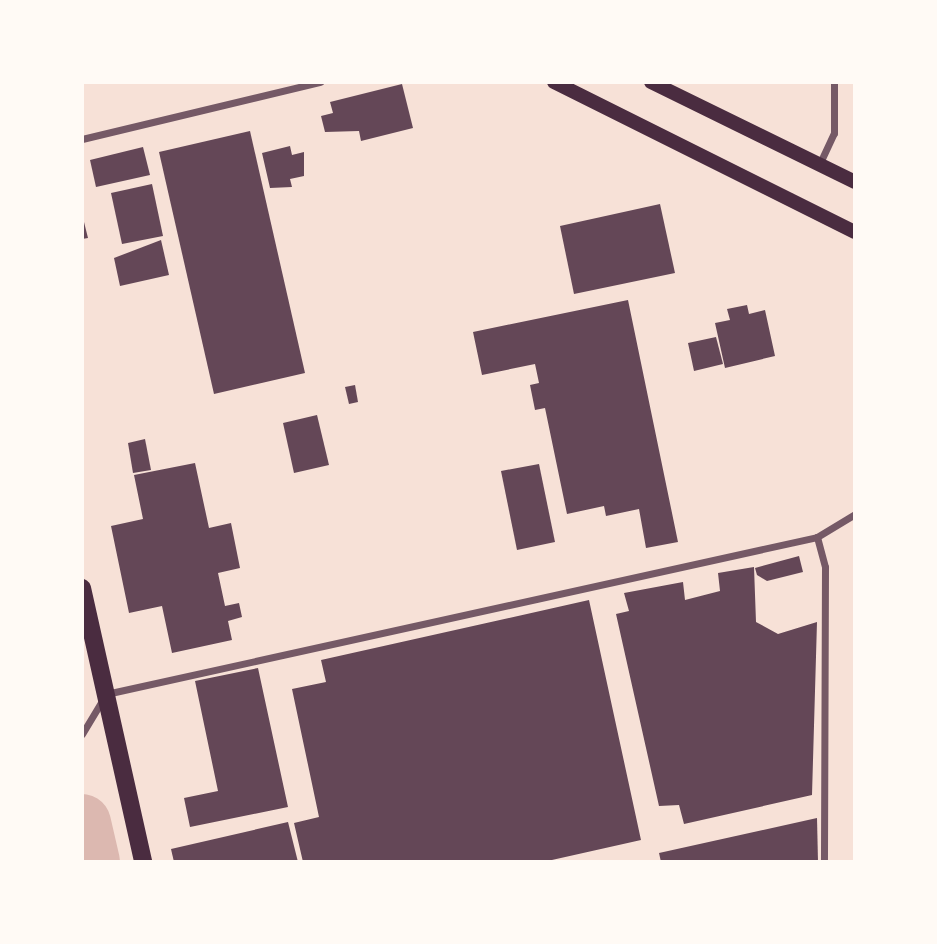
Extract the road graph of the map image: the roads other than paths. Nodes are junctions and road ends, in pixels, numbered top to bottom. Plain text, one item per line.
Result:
1 (320, 82) edge
2 (554, 82) edge
3 (651, 82) edge
4 (834, 82) edge
5 (82, 139) edge
6 (819, 165) junction
7 (855, 182) edge
8 (855, 232) edge
9 (855, 514) edge
10 (817, 537) junction
11 (82, 588) edge
12 (106, 694) junction
13 (84, 732) edge
14 (143, 862) edge
15 (824, 862) edge

1 - 5 street
2 - 8 main road
3 - 6 main road
4 - 6 street
6 - 7 main road
9 - 10 street
10 - 12 street
10 - 15 street
11 - 12 main road
12 - 13 street
12 - 14 main road

